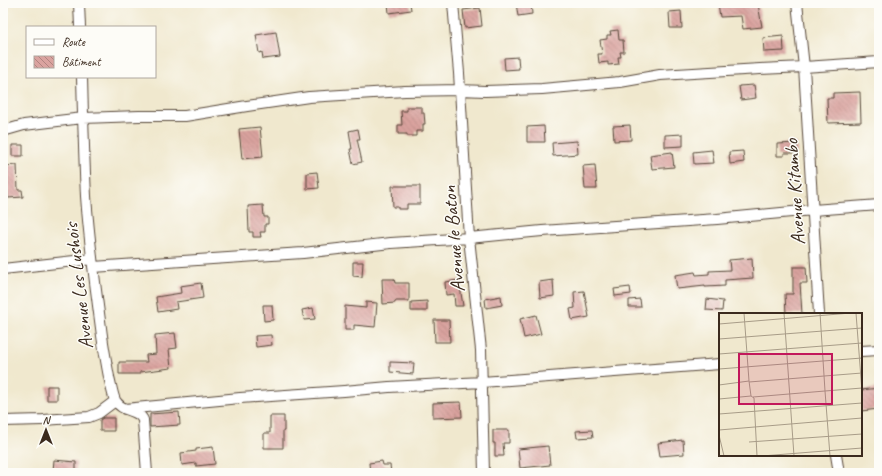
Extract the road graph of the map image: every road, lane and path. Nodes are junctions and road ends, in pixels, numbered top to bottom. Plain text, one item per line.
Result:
1 (79, 3) edge
2 (453, 3) edge
3 (797, 3) edge
4 (80, 26) edge
5 (879, 62) edge
6 (804, 67) junction
7 (82, 78) edge
8 (460, 90) junction
9 (84, 118) junction
10 (3, 131) edge
11 (879, 205) edge
12 (813, 210) junction
13 (469, 238) junction
14 (92, 263) junction
15 (3, 269) edge
16 (819, 313) edge
17 (879, 350) edge
18 (862, 351) edge
19 (719, 364) edge
20 (482, 382) junction
21 (115, 401) junction
22 (125, 409) junction
23 (3, 421) edge
24 (836, 456) edge
25 (147, 473) edge
26 (484, 473) edge
27 (839, 473) edge

1 - 4 street
2 - 8 street, Avenue le Baton
3 - 6 street, Avenue Kitambo
5 - 6 street
6 - 8 street
6 - 12 street, Avenue Kitambo
7 - 9 street, Avenue Les Lushois
8 - 9 street
8 - 13 street, Avenue le Baton
9 - 10 street
9 - 14 street, Avenue Les Lushois
11 - 12 street
12 - 13 street
12 - 16 street, Avenue Kitambo
13 - 14 street
13 - 20 street, Avenue le Baton
14 - 15 street
14 - 21 street, Avenue Les Lushois
17 - 18 street
19 - 20 street
20 - 22 street
20 - 26 street, Avenue le Baton
21 - 22 street
21 - 23 street
22 - 25 street
24 - 27 street

